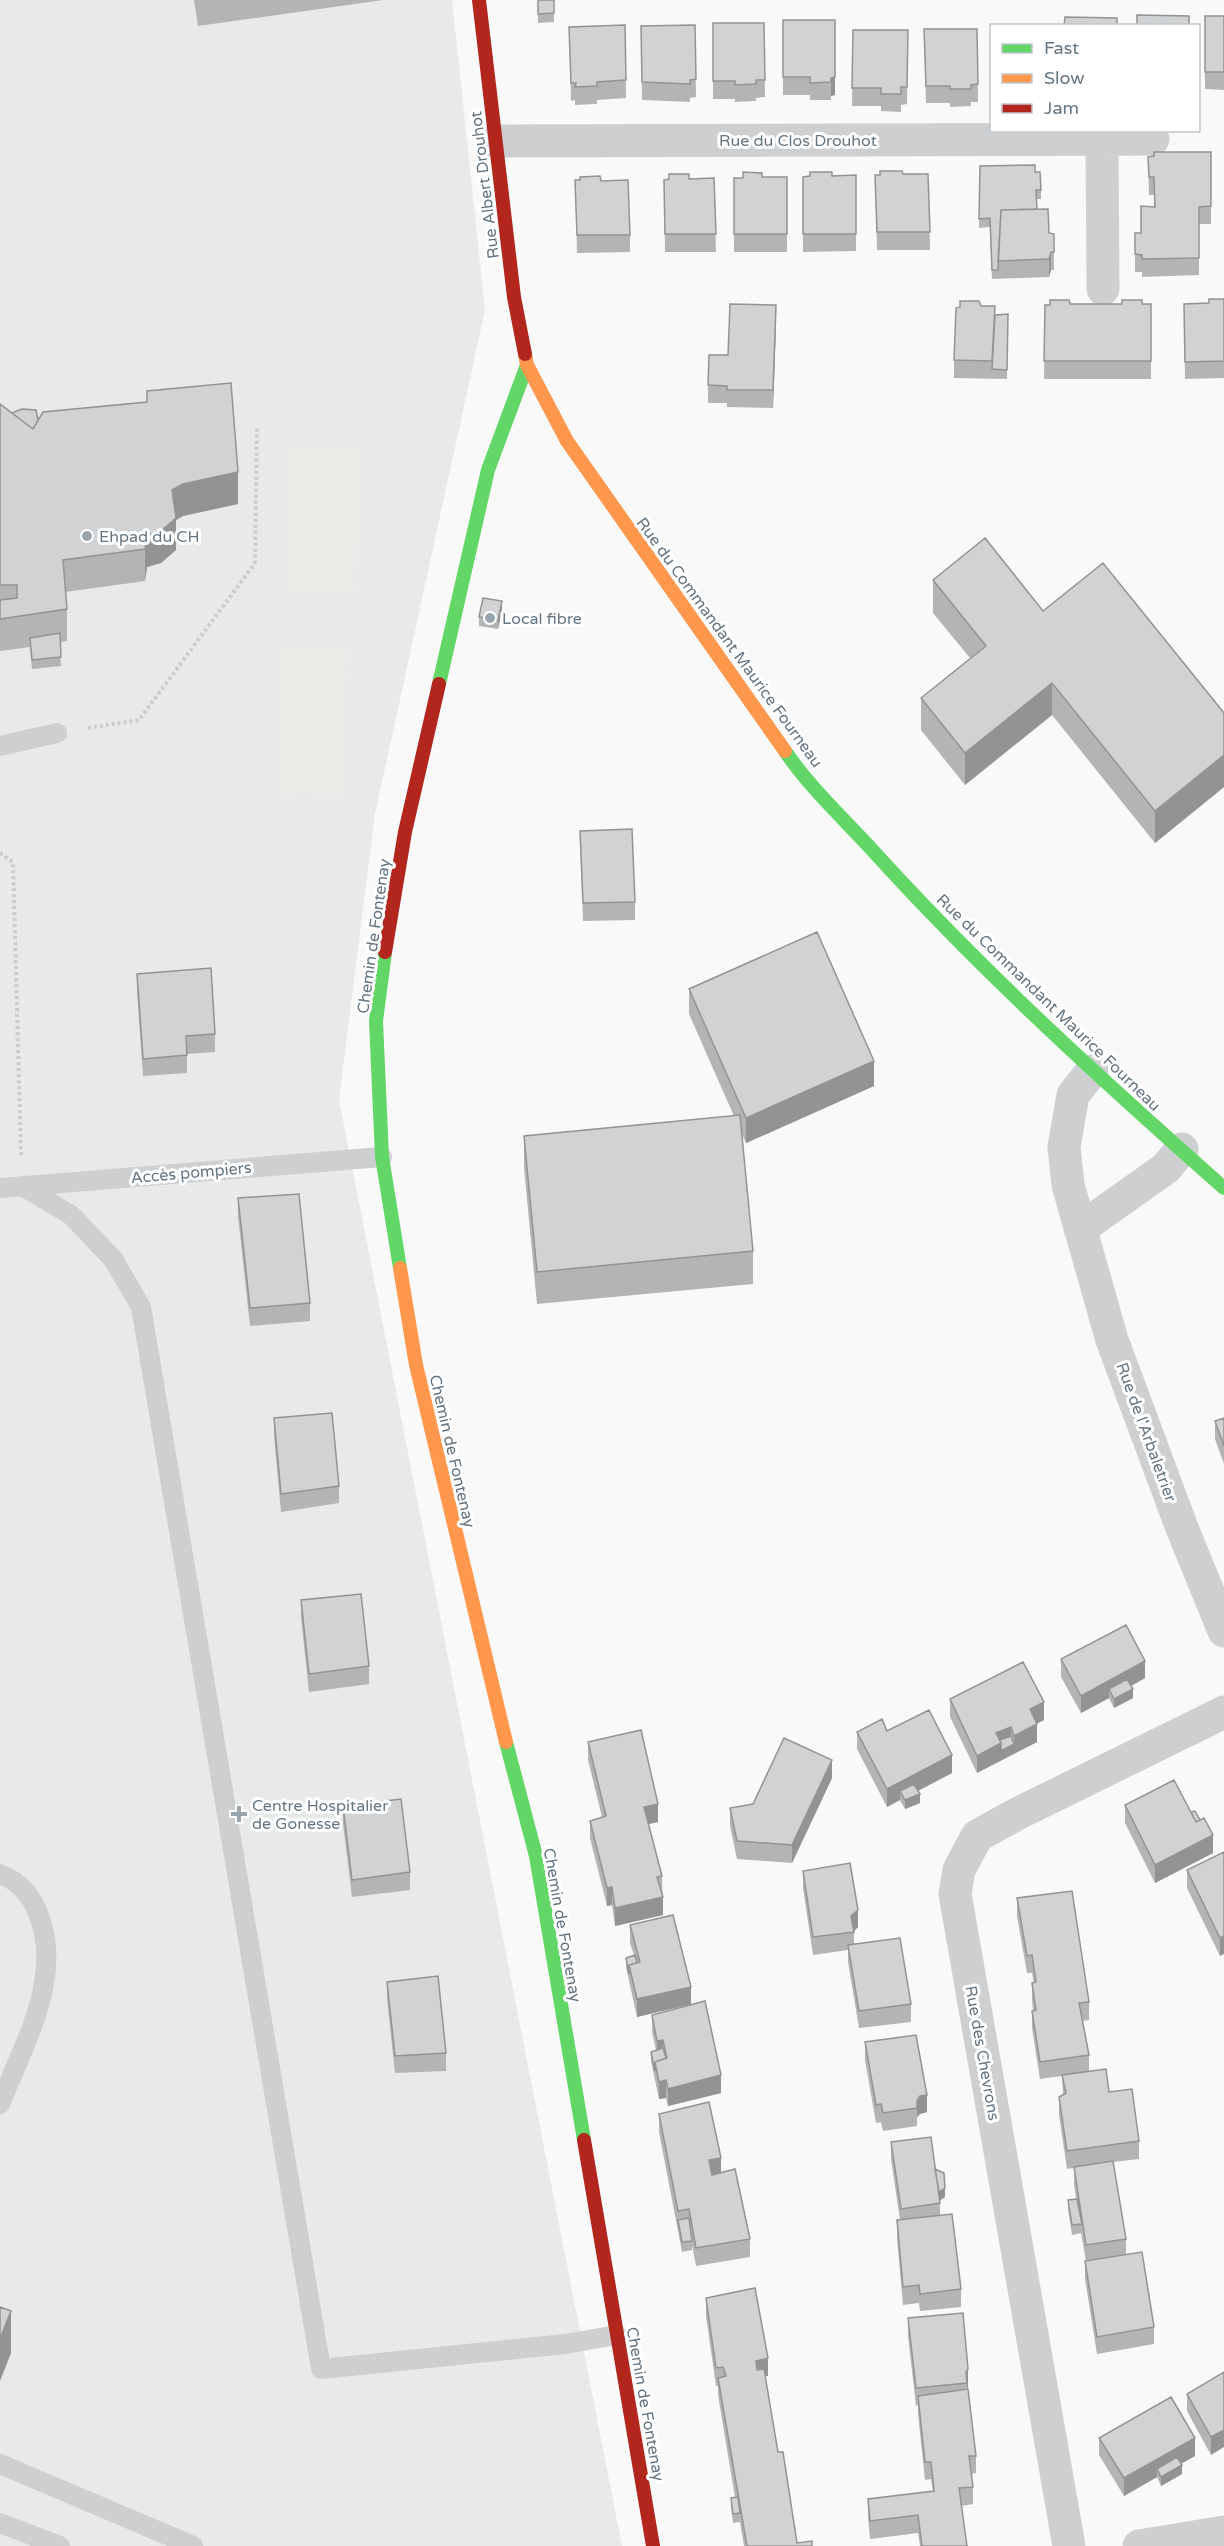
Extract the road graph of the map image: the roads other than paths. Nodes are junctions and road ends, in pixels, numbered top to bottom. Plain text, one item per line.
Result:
1 (480, 0) edge
2 (1153, 139) dead end
3 (1102, 140) junction
4 (495, 141) junction
5 (1103, 289) dead end
6 (527, 365) junction
7 (57, 733) road end
8 (0, 746) edge
9 (1092, 1071) junction
10 (1182, 1149) junction
11 (382, 1157) junction
12 (22, 1186) junction
13 (0, 1188) edge
14 (1224, 1188) edge
15 (1080, 1229) junction
16 (1224, 1632) edge
17 (1224, 1712) edge
18 (0, 1874) edge
19 (0, 2104) edge
20 (617, 2335) junction
21 (0, 2464) edge
22 (0, 2523) edge
23 (1224, 2532) edge
24 (60, 2546) edge
25 (193, 2546) edge
26 (653, 2546) edge
27 (1069, 2546) edge
28 (1139, 2546) edge

1 - 4 street, Rue Albert Drouhot
2 - 3 street, Rue du Clos Drouhot
3 - 4 street, Rue du Clos Drouhot
3 - 5 street
4 - 6 street, Rue Albert Drouhot
6 - 9 street, Rue du Commandant Maurice Fourneau
6 - 11 street, Chemin de Fontenay
7 - 8 lane
9 - 10 street, Rue du Commandant Maurice Fourneau
9 - 15 street, Rue de l'Arbaletrier
10 - 14 street, Rue du Commandant Maurice Fourneau
10 - 15 street
11 - 12 lane, Accès pompiers
11 - 20 street, Chemin de Fontenay
12 - 13 lane, Accès pompiers
12 - 20 lane
15 - 16 street, Rue de l'Arbaletrier
17 - 27 street, Rue des Chevrons
18 - 19 lane
20 - 26 street, Chemin de Fontenay
21 - 25 lane
22 - 24 lane
23 - 28 street

